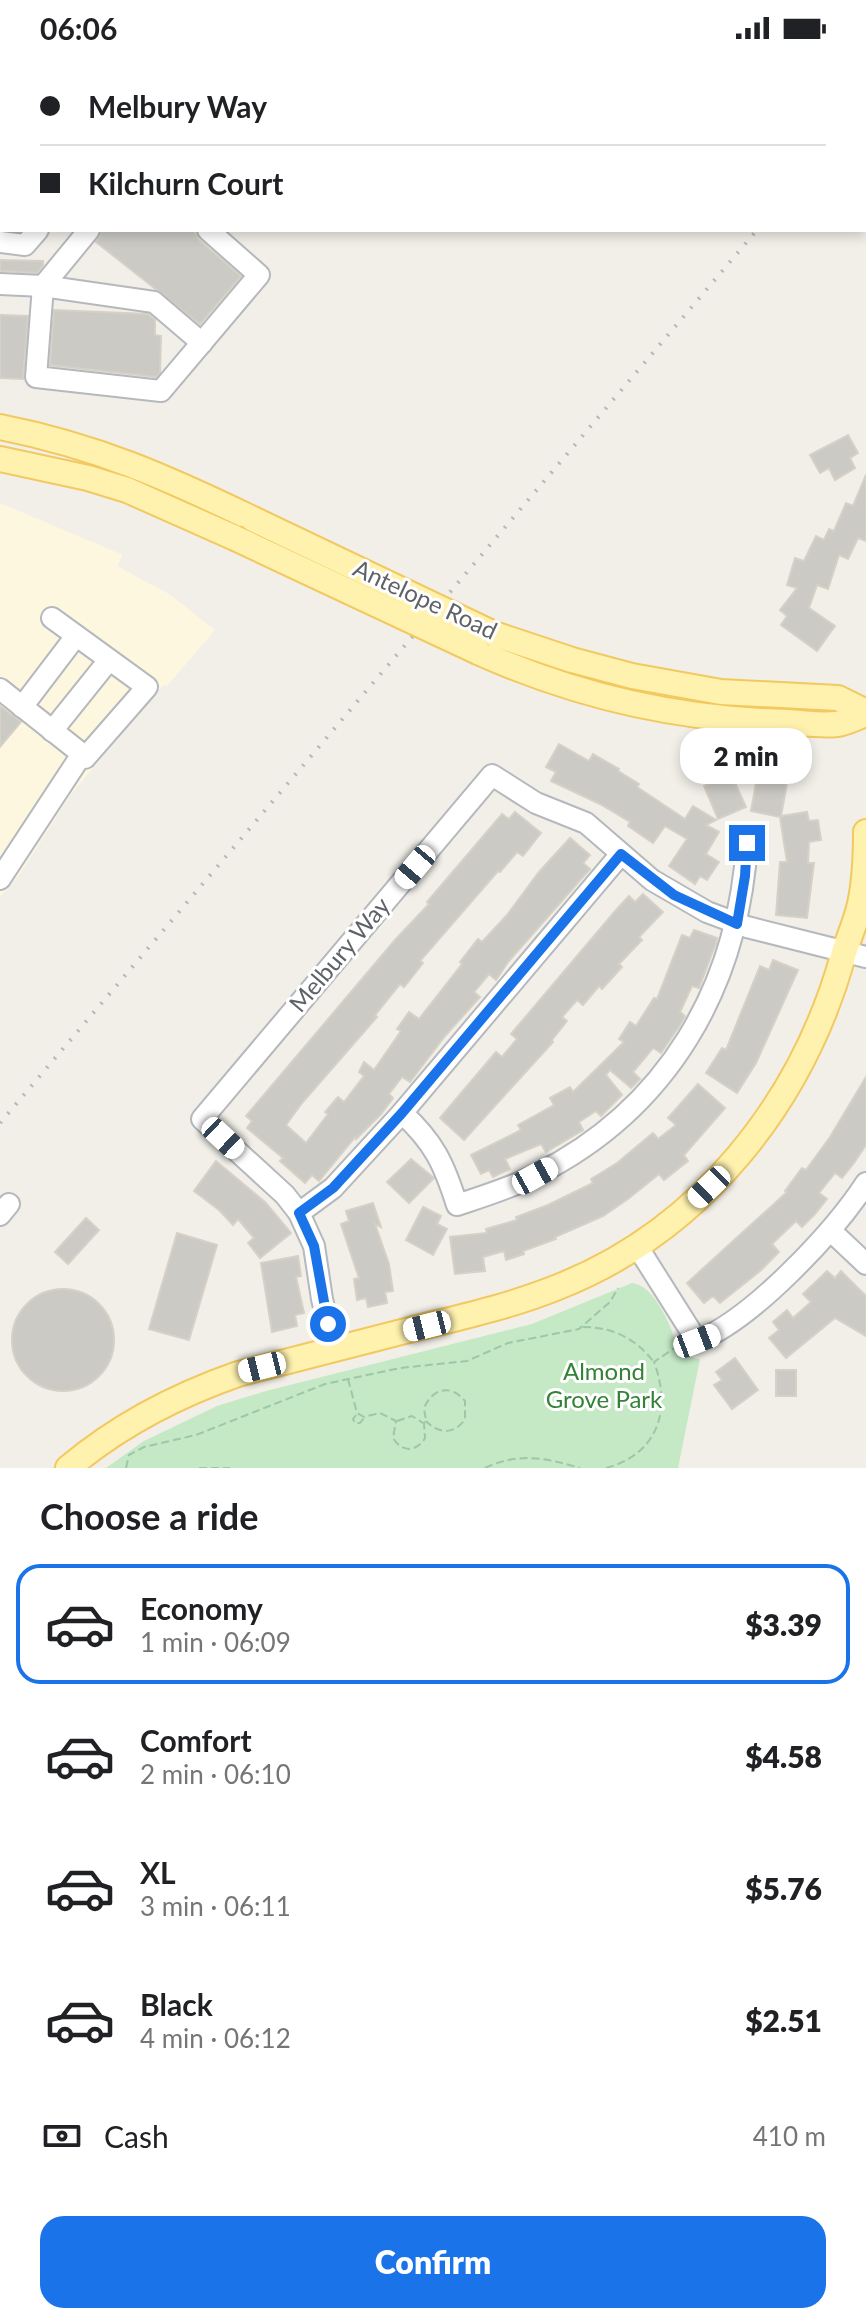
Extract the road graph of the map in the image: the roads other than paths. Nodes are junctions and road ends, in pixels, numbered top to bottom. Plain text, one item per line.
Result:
1 (36, 232) edge
2 (87, 232) edge
3 (210, 232) edge
4 (0, 242) edge
5 (0, 284) edge
6 (43, 286) junction
7 (202, 343) junction
8 (0, 427) edge
9 (0, 459) edge
10 (52, 618) dead end
11 (76, 636) junction
12 (486, 643) junction
13 (109, 660) junction
14 (0, 689) edge
15 (22, 707) junction
16 (866, 713) edge
17 (52, 731) junction
18 (82, 754) junction
19 (866, 832) edge
20 (747, 843) dead end
21 (621, 854) junction
22 (0, 879) edge
23 (737, 924) junction
24 (855, 954) edge
25 (402, 1113) junction
26 (866, 1183) edge
27 (299, 1213) junction
28 (831, 1231) junction
29 (637, 1246) junction
30 (866, 1264) edge
31 (334, 1349) junction
32 (68, 1468) edge

1 - 4 street
2 - 6 street
3 - 7 street
5 - 6 street
6 - 7 street
6 - 7 street
8 - 12 main road, Antelope Road, bridge
9 - 12 main road, Antelope Road, bridge
10 - 11 street
11 - 13 street
11 - 15 street
12 - 16 main road, Antelope Road
13 - 17 street
13 - 18 street
14 - 15 street
15 - 17 street
17 - 18 street
18 - 22 street
19 - 24 main road
20 - 23 street
21 - 23 street, Melbury Way
21 - 25 street
21 - 27 street, Melbury Way
23 - 24 street, Melbury Way
23 - 25 street
24 - 29 main road
25 - 27 street
26 - 28 street
27 - 31 street, Melbury Way
28 - 29 street
28 - 30 street
29 - 31 main road
31 - 32 main road

